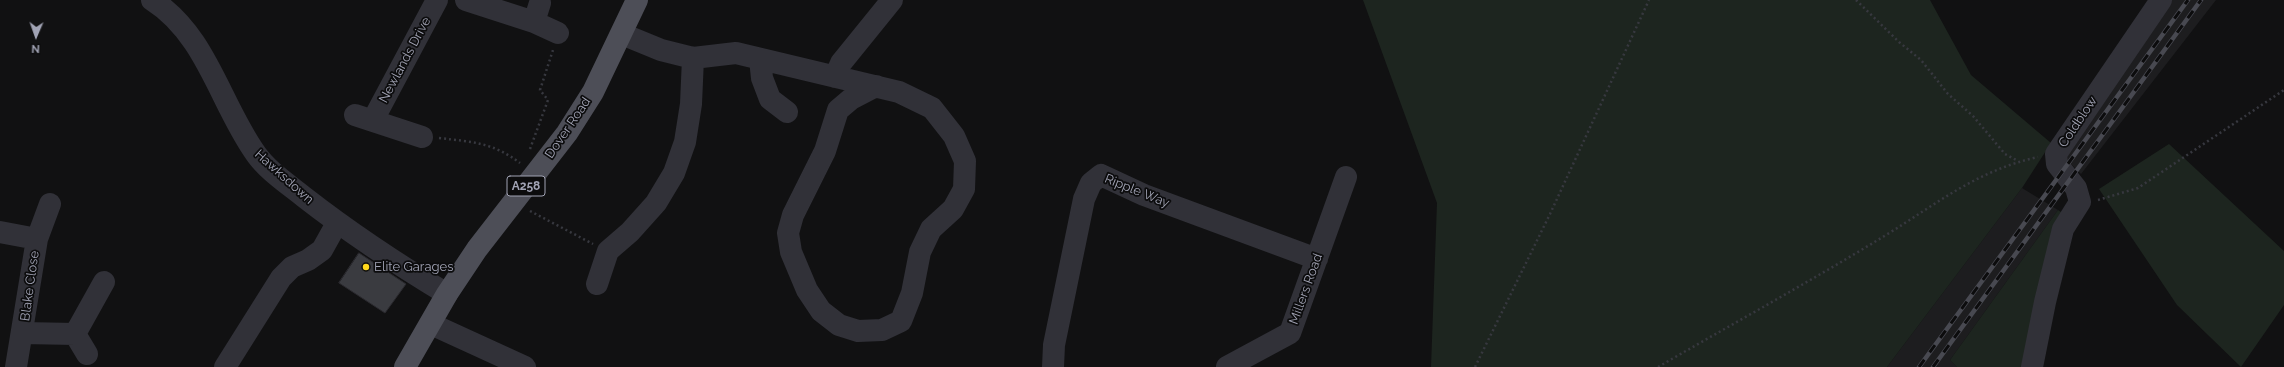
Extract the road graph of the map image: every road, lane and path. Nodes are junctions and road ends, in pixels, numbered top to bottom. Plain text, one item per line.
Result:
1 (152, 0) edge
2 (437, 0) edge
3 (466, 0) edge
4 (638, 0) edge
5 (892, 0) edge
6 (1649, 0) edge
7 (1856, 0) edge
8 (2161, 0) edge
9 (558, 33) joint
10 (622, 34) junction
11 (693, 58) junction
12 (760, 59) junction
13 (829, 75) junction
14 (876, 86) junction
15 (2284, 90) edge
16 (838, 110) junction
17 (786, 112) dead end
18 (422, 137) joint
19 (529, 151) dead end
20 (2056, 154) junction
21 (526, 159) dead end
22 (2018, 161) junction
23 (1346, 177) dead end
24 (513, 202) junction
25 (2080, 202) junction
26 (50, 204) dead end
27 (337, 223) junction
28 (0, 232) edge
29 (37, 239) junction
30 (608, 251) junction
31 (1317, 259) junction
32 (104, 282) dead end
33 (597, 284) dead end
34 (447, 294) junction
35 (431, 324) junction
36 (23, 333) junction
37 (76, 334) junction
38 (87, 354) dead end
39 (16, 367) edge
40 (225, 367) edge
41 (405, 367) edge
42 (525, 367) edge
43 (1053, 367) edge
44 (1227, 367) edge
45 (1475, 367) edge
46 (1658, 367) edge
47 (2032, 367) edge

1 - 27 street, Hawksdown
2 - 18 street, Newlands Drive
3 - 9 street
4 - 10 main road, Dover Road / A258
5 - 13 street
6 - 45 path
7 - 22 path
8 - 20 street, Coldblow
9 - 19 path
10 - 11 street
10 - 24 main road, Dover Road / A258
11 - 12 street
11 - 30 street
12 - 13 street
12 - 17 street
13 - 14 street
13 - 16 street
14 - 16 street
14 - 16 street
15 - 25 path
18 - 21 path
20 - 22 path
20 - 25 street, Coldblow
22 - 46 path
23 - 31 street, Millers Road
24 - 30 path
24 - 34 main road, Dover Road / A258
25 - 47 street
26 - 29 street, Blake Close
27 - 34 street, Hawksdown
27 - 40 street
28 - 29 street, Blake Close
29 - 36 street, Blake Close
30 - 33 street
31 - 43 street, Ripple Way
31 - 44 street, Millers Road
32 - 37 street
34 - 35 main road, Dover Road / A258
35 - 41 main road, Dover Road / A258
35 - 42 street
36 - 37 street, Blake Close
36 - 39 street, Blake Close
37 - 38 street

